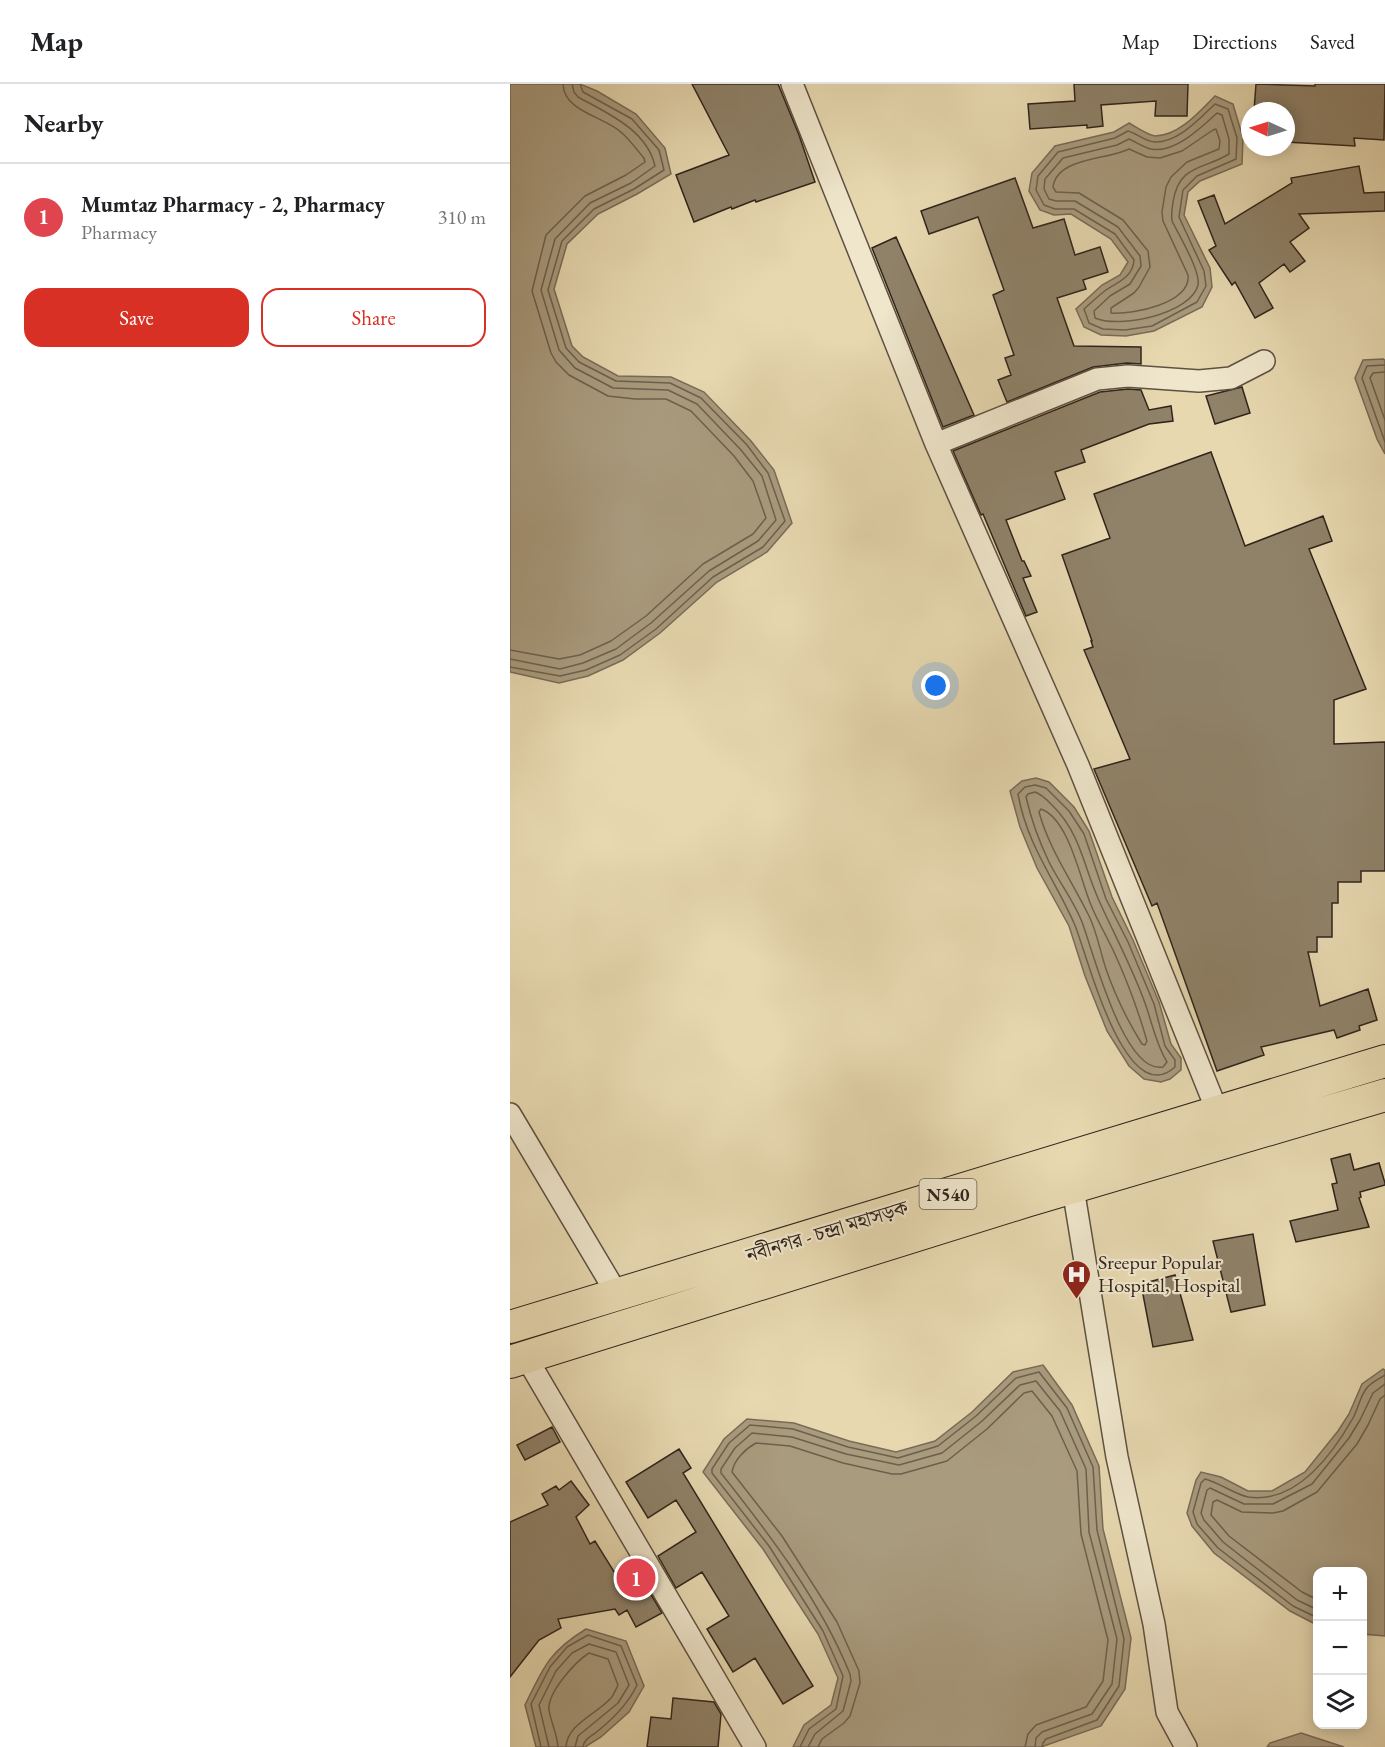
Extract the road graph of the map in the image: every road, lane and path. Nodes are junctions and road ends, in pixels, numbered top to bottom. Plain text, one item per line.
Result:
1 (792, 84) edge
2 (1264, 361) dead end
3 (936, 444) junction
4 (1385, 1060) edge
5 (1385, 1095) edge
6 (1218, 1113) junction
7 (510, 1114) edge
8 (1073, 1188) junction
9 (617, 1294) junction
10 (510, 1327) edge
11 (518, 1359) edge
12 (755, 1747) edge
13 (1186, 1747) edge

1 - 3 street
2 - 3 street
3 - 6 street
4 - 6 highway, নবীনগর - চন্দ্রা মহাসড়ক / N540
5 - 8 highway, নবীনগর - চন্দ্রা মহাসড়ক / N540
6 - 9 highway, নবীনগর - চন্দ্রা মহাসড়ক / N540
7 - 9 street
8 - 11 highway, নবীনগর - চন্দ্রা মহাসড়ক / N540
8 - 13 street
9 - 10 highway, নবীনগর - চন্দ্রা মহাসড়ক / N540
11 - 12 street

